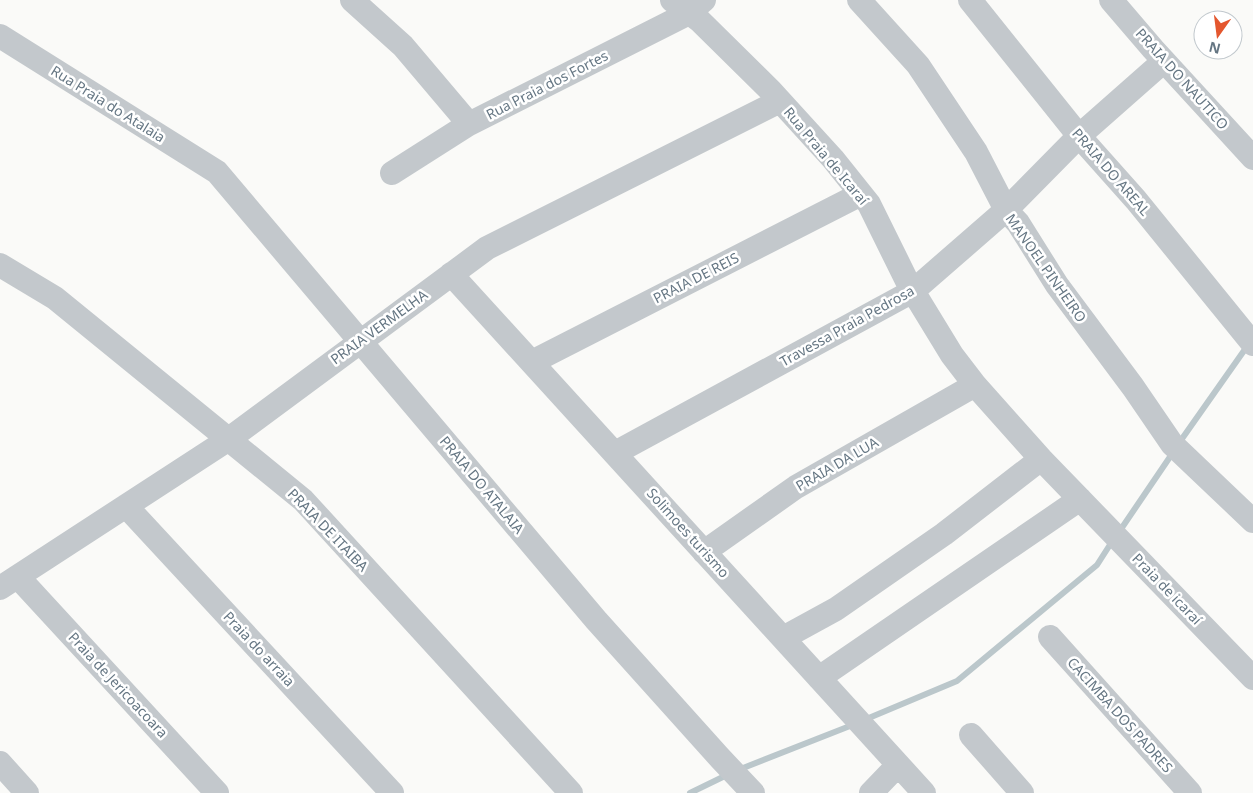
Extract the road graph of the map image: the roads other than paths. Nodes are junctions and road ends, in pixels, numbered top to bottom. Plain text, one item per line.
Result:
1 (859, 0) edge
2 (970, 0) edge
3 (1111, 0) edge
4 (355, 1) edge
5 (688, 4) edge
6 (0, 36) edge
7 (1164, 61) junction
8 (780, 101) junction
9 (469, 124) junction
10 (1079, 136) junction
11 (1253, 158) edge
12 (216, 172) joint
13 (392, 174) dead end
14 (861, 194) junction
15 (1006, 210) junction
16 (0, 265) edge
17 (452, 274) junction
18 (913, 291) junction
19 (360, 340) junction
20 (1253, 344) edge
21 (532, 362) junction
22 (975, 385) junction
23 (228, 439) junction
24 (614, 453) junction
25 (1041, 459) junction
26 (1080, 499) junction
27 (126, 506) junction
28 (1253, 521) edge
29 (704, 552) junction
30 (9, 583) edge
31 (782, 638) junction
32 (1050, 638) dead end
33 (819, 678) junction
34 (1253, 678) edge
35 (971, 735) dead end
36 (0, 763) edge
37 (898, 765) junction
38 (27, 793) edge
39 (217, 793) edge
40 (392, 793) edge
41 (571, 793) edge
42 (753, 793) edge
43 (870, 793) edge
44 (924, 793) edge
45 (1022, 793) edge
46 (1190, 793) edge

1 - 15 street, MANOEL PINHEIRO
2 - 10 street, PRAIA DO AREAL
3 - 7 street, PRAIA DO NAUTICO
4 - 9 street
5 - 8 street, Rua Praia de Icaraí
5 - 9 street, Rua Praia dos Fortes
6 - 12 street, Rua Praia do Atalaia
7 - 10 street, Travessa Praia Pedrosa
7 - 11 street, PRAIA DO NAUTICO
8 - 14 street, Rua Praia de Icaraí
8 - 17 street, PRAIA VERMELHA
9 - 13 street, Rua Praia dos Fortes
10 - 15 street, Travessa Praia Pedrosa
10 - 20 street, PRAIA DO AREAL
12 - 19 street, PRAIA DO ATALAIA
14 - 18 street, Rua Praia de Icaraí
14 - 21 street, PRAIA DE REIS
15 - 18 street, Travessa Praia Pedrosa
15 - 28 street, MANOEL PINHEIRO
16 - 23 street, PRAIA DE ITAIBA
17 - 19 street, PRAIA VERMELHA
17 - 21 street, Solimoes turismo
18 - 22 street, Rua Praia de Icaraí
18 - 24 street, Travessa Praia Pedrosa
19 - 23 street, PRAIA VERMELHA
19 - 42 street, PRAIA DO ATALAIA
21 - 24 street, Solimoes turismo
22 - 25 street, Rua Praia de Icaraí
22 - 29 street, PRAIA DA LUA
23 - 27 street, PRAIA VERMELHA
23 - 41 street, PRAIA DE ITAIBA
24 - 29 street, Solimoes turismo
25 - 26 street, Rua Praia de Icaraí
25 - 31 street
26 - 33 street
26 - 34 street, Praia de icaraí
27 - 30 street, PRAIA VERMELHA
27 - 40 street, Praia do arraia
29 - 31 street, Solimoes turismo
30 - 39 street, Praia de Jericoacoara
31 - 33 street, Solimoes turismo
32 - 46 street, CACIMBA DOS PADRES
33 - 37 street, Solimoes turismo
35 - 45 street
36 - 38 street
37 - 43 street
37 - 44 street, Solimoes turismo

